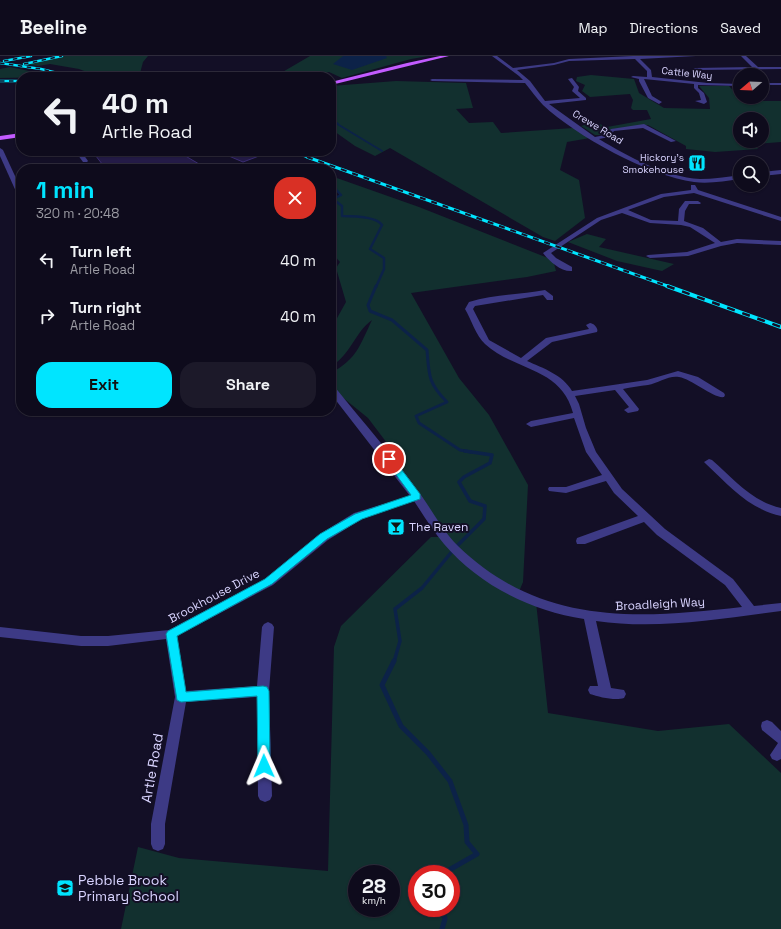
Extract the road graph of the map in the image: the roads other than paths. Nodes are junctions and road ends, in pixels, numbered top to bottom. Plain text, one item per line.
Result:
1 (447, 56) edge
2 (494, 56) edge
3 (558, 56) edge
4 (694, 56) edge
5 (743, 56) edge
6 (609, 57) edge
7 (635, 57) junction
8 (685, 58) edge
9 (569, 60) junction
10 (694, 68) dead end
11 (733, 68) edge
12 (756, 68) edge
13 (769, 68) edge
14 (781, 68) edge
15 (513, 69) junction
16 (632, 77) dead end
17 (642, 78) junction
18 (650, 78) junction
19 (432, 80) dead end
20 (528, 82) junction
21 (565, 82) dead end
22 (336, 83) edge
23 (696, 83) junction
24 (733, 84) edge
25 (769, 84) edge
26 (781, 84) edge
27 (584, 99) junction
28 (592, 100) dead end
29 (659, 100) dead end
30 (698, 102) dead end
31 (544, 103) junction
32 (16, 136) edge
33 (0, 138) edge
34 (596, 138) junction
35 (611, 139) junction
36 (658, 141) dead end
37 (0, 150) edge
38 (635, 154) dead end
39 (82, 156) edge
40 (85, 161) dead end
41 (781, 172) edge
42 (769, 173) edge
43 (733, 178) edge
44 (693, 180) junction
45 (16, 185) edge
46 (695, 191) junction
47 (698, 203) dead end
48 (622, 210) junction
49 (763, 218) dead end
50 (781, 219) edge
51 (681, 222) junction
52 (781, 223) edge
53 (781, 243) edge
54 (720, 244) junction
55 (650, 256) dead end
56 (569, 269) dead end
57 (545, 293) dead end
58 (594, 330) dead end
59 (522, 361) junction
60 (618, 388) junction
61 (336, 394) edge
62 (571, 394) junction
63 (721, 395) dead end
64 (635, 409) dead end
65 (578, 415) junction
66 (531, 424) dead end
67 (709, 462) dead end
68 (607, 477) junction
69 (553, 489) dead end
70 (417, 497) junction
71 (781, 512) edge
72 (644, 518) junction
73 (581, 541) dead end
74 (781, 607) edge
75 (751, 610) junction
76 (589, 617) junction
77 (268, 627) dead end
78 (0, 632) edge
79 (171, 634) junction
80 (263, 691) junction
81 (620, 694) dead end
82 (181, 697) junction
83 (767, 726) dead end
84 (781, 739) edge
85 (265, 796) dead end
86 (158, 844) dead end

1 - 22 main road
2 - 15 street, Crewe Road
3 - 9 street
4 - 8 street
5 - 12 street
6 - 7 street
6 - 9 street
7 - 8 street
7 - 18 street
9 - 15 street
10 - 11 street
13 - 14 street
15 - 20 street, Crewe Road
16 - 17 street, Cattle Way
17 - 18 street, Cattle Way
17 - 29 street
18 - 23 street, Cattle Way
19 - 20 street
20 - 31 street, Crewe Road
21 - 27 street
23 - 24 street, Cattle Way
23 - 30 street
25 - 26 street
27 - 28 street
27 - 31 street
31 - 34 street, Crewe Road
32 - 33 main road
34 - 35 street
34 - 44 street, Crewe Road
35 - 36 street
35 - 38 street
37 - 45 street
39 - 40 street
41 - 42 street
43 - 44 street, Crewe Road
44 - 46 street
46 - 48 street
46 - 50 street
47 - 51 street
48 - 51 street
48 - 56 street
49 - 52 street
51 - 54 street
53 - 54 street
54 - 55 street
57 - 59 street
58 - 59 street
59 - 62 street
60 - 62 street
60 - 63 street
60 - 64 street
61 - 70 street, Broadleigh Way
62 - 65 street
65 - 66 street
65 - 68 street
67 - 71 street
68 - 69 street
68 - 72 street
70 - 76 street, Broadleigh Way
70 - 79 street, Brookhouse Drive
72 - 73 street
72 - 75 street
74 - 75 street, Broadleigh Way
75 - 76 street, Broadleigh Way
76 - 81 street
77 - 80 street
78 - 79 street, Brookhouse Drive
79 - 82 street, Artle Road
80 - 82 street
80 - 85 street
82 - 86 street, Artle Road
83 - 84 street

